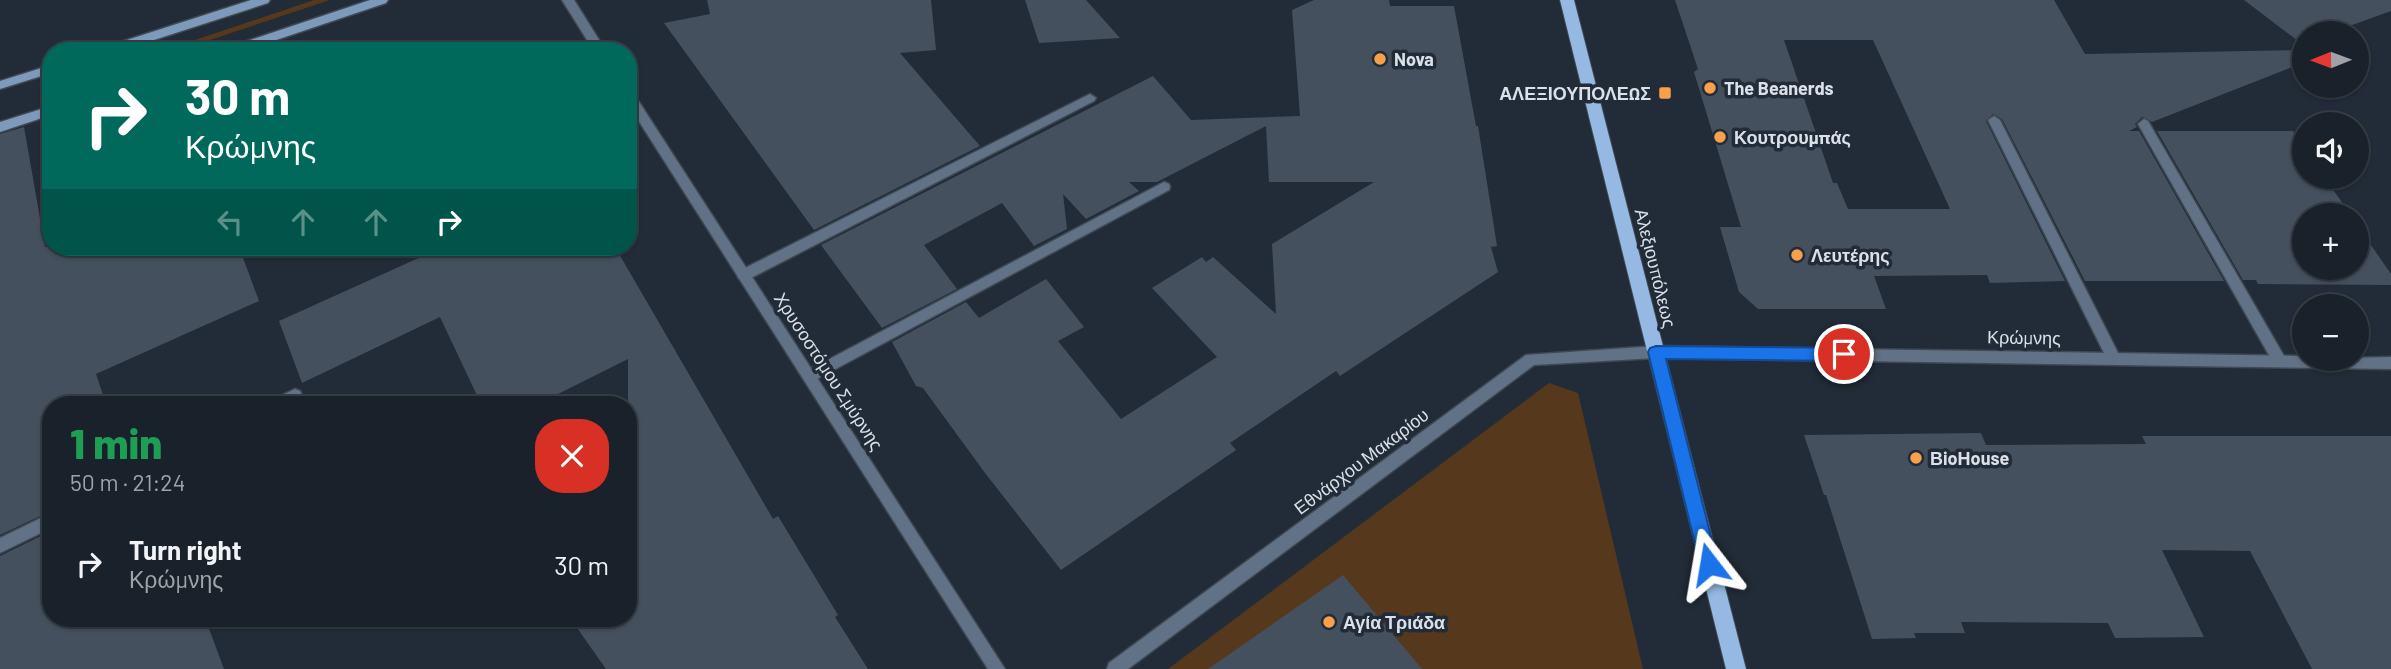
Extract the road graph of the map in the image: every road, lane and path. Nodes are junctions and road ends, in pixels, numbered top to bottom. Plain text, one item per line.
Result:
1 (264, 0) edge
2 (382, 0) edge
3 (568, 0) edge
4 (1567, 0) edge
5 (134, 42) edge
6 (257, 42) edge
7 (594, 42) edge
8 (42, 72) edge
9 (0, 85) edge
10 (1090, 98) dead end
11 (637, 108) edge
12 (42, 113) edge
13 (1994, 120) dead end
14 (2144, 124) dead end
15 (0, 127) edge
16 (1164, 187) dead end
17 (744, 275) junction
18 (1656, 352) junction
19 (2113, 357) junction
20 (2279, 360) junction
21 (2391, 363) edge
22 (810, 376) junction
23 (42, 525) edge
24 (0, 546) edge
25 (998, 669) edge
26 (1115, 669) edge
27 (1736, 669) edge

1 - 5 main road
2 - 6 main road
3 - 7 street
4 - 18 main road, Αλεξιουπόλεως
8 - 9 main road
10 - 17 street
11 - 17 street, Χρυσοστόμου Σμύρνης
12 - 15 main road
13 - 19 street
14 - 20 street
16 - 22 street
17 - 22 street, Χρυσοστόμου Σμύρνης
18 - 19 street, Κρώμνης
18 - 26 street, Εθνάρχου Μακαρίου
18 - 27 main road, Αλεξιουπόλεως
19 - 20 street, Κρώμνης
20 - 21 street, Κρώμνης
22 - 25 street, Χρυσοστόμου Σμύρνης
23 - 24 street

